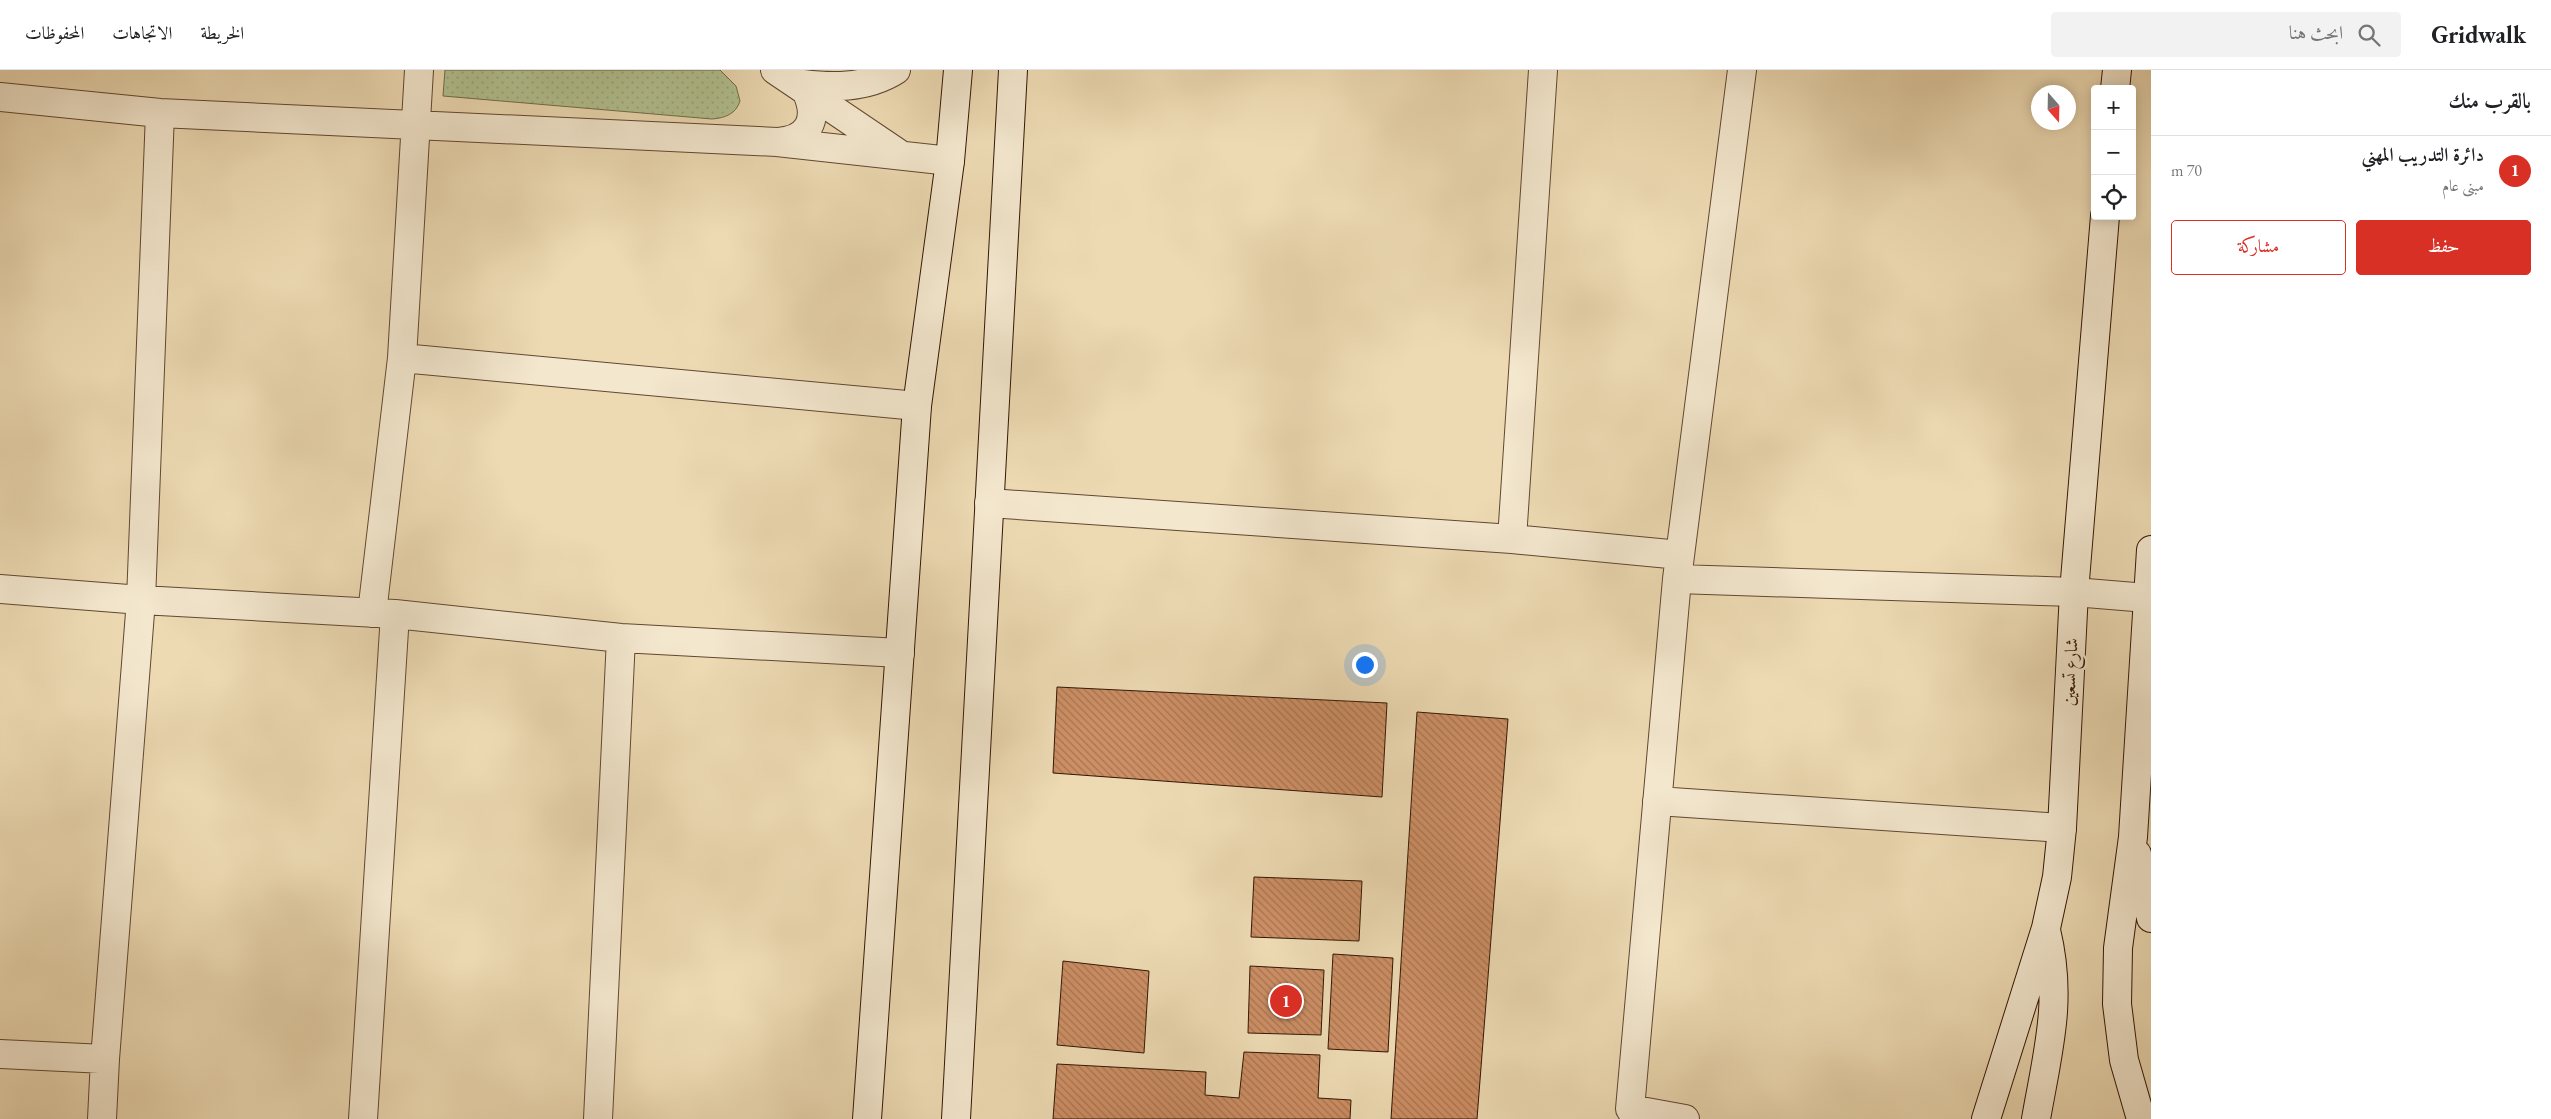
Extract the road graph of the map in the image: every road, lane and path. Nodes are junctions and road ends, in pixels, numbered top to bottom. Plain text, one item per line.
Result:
1 (418, 70) edge
2 (896, 70) edge
3 (958, 70) edge
4 (1013, 70) edge
5 (1543, 70) edge
6 (1742, 70) edge
7 (2117, 70) edge
8 (791, 82) edge
9 (2115, 85) edge
10 (0, 98) edge
11 (160, 113) junction
12 (414, 123) junction
13 (777, 142) junction
14 (903, 157) junction
15 (950, 161) junction
16 (2105, 220) edge
17 (402, 358) junction
18 (917, 406) junction
19 (989, 503) junction
20 (1512, 540) junction
21 (2151, 550) edge
22 (1678, 567) junction
23 (0, 588) edge
24 (2074, 592) junction
25 (2146, 598) junction
26 (141, 600) junction
27 (383, 614) junction
28 (621, 638) junction
29 (900, 653) junction
30 (1657, 800) junction
31 (2062, 828) junction
32 (2133, 837) junction
33 (2151, 918) edge
34 (2046, 928) junction
35 (0, 1054) edge
36 (105, 1059) junction
37 (102, 1119) edge
38 (363, 1119) edge
39 (598, 1119) edge
40 (867, 1119) edge
41 (956, 1119) edge
42 (1680, 1119) edge
43 (1684, 1119) edge
44 (1986, 1119) edge
45 (2036, 1119) edge
46 (2141, 1119) edge

1 - 12 street
2 - 8 street
3 - 15 street
4 - 19 street
5 - 20 street
6 - 22 street
7 - 9 street
8 - 13 street
8 - 14 street
10 - 11 street
11 - 12 street
11 - 26 street
12 - 13 street
12 - 17 street
13 - 14 street
14 - 15 street
15 - 18 street
16 - 24 street, شارع تسعين
17 - 18 street
17 - 27 street
18 - 29 street
19 - 20 street
19 - 41 street
20 - 22 street
21 - 25 street
22 - 24 street
22 - 30 street
23 - 26 street
24 - 25 street
24 - 31 street, شارع تسعين
25 - 32 street
26 - 27 street
26 - 36 street
27 - 28 street
27 - 38 street
28 - 29 street
28 - 39 street
29 - 40 street
30 - 31 street
30 - 42 street
31 - 34 street, شارع تسعين
32 - 33 street
32 - 46 street
34 - 44 street, شارع تسعين
34 - 45 street
35 - 36 street
36 - 37 street
42 - 43 street

